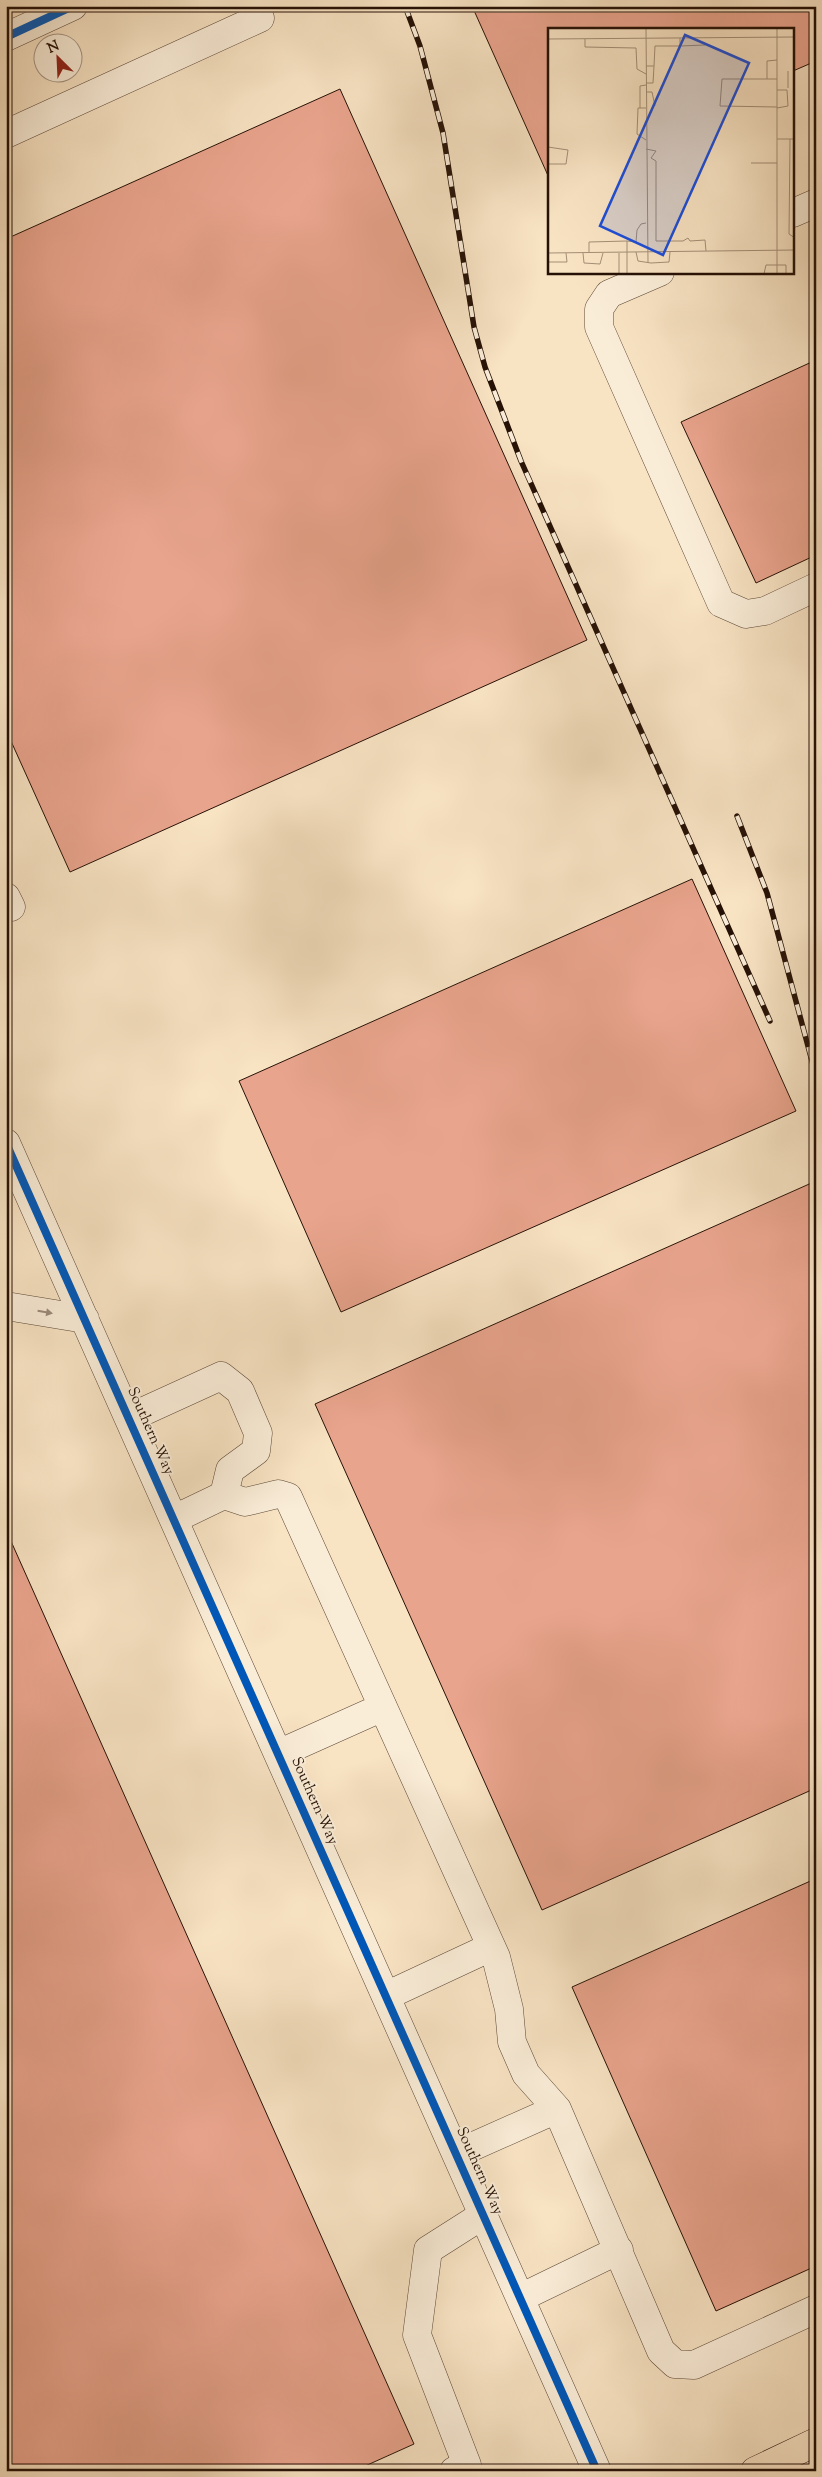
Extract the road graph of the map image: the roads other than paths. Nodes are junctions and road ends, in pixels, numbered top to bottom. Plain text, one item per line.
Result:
1 (72, 6) edge
2 (260, 18) dead end
3 (6, 37) edge
4 (6, 134) edge
5 (816, 203) edge
6 (794, 213) edge
7 (655, 274) edge
8 (816, 587) edge
9 (6, 1143) edge
10 (6, 1306) edge
11 (85, 1319) junction
12 (129, 1418) junction
13 (224, 1495) junction
14 (174, 1519) junction
15 (383, 1707) junction
16 (278, 1754) junction
17 (491, 1947) junction
18 (386, 1996) junction
19 (557, 2109) junction
20 (456, 2154) junction
21 (483, 2216) junction
22 (619, 2250) junction
23 (520, 2298) junction
24 (816, 2309) edge
25 (816, 2442) edge
26 (454, 2471) edge
27 (597, 2471) edge
28 (755, 2471) edge

1 - 3 street
2 - 4 street
5 - 6 street
7 - 8 street
9 - 11 street, Southern Way
10 -> 11 street
11 - 12 street, Southern Way
12 - 13 street
12 - 14 street, Southern Way
13 - 14 street
13 - 15 street
14 - 16 street, Southern Way
15 - 16 street
15 - 17 street
16 - 18 street, Southern Way
17 - 18 street
17 - 19 street
18 - 20 street, Southern Way
19 - 20 street
19 - 22 street
20 - 21 street, Southern Way
21 - 23 street, Southern Way
21 - 26 street
22 - 23 street
22 - 24 street
23 - 27 street, Southern Way
25 - 28 main road

